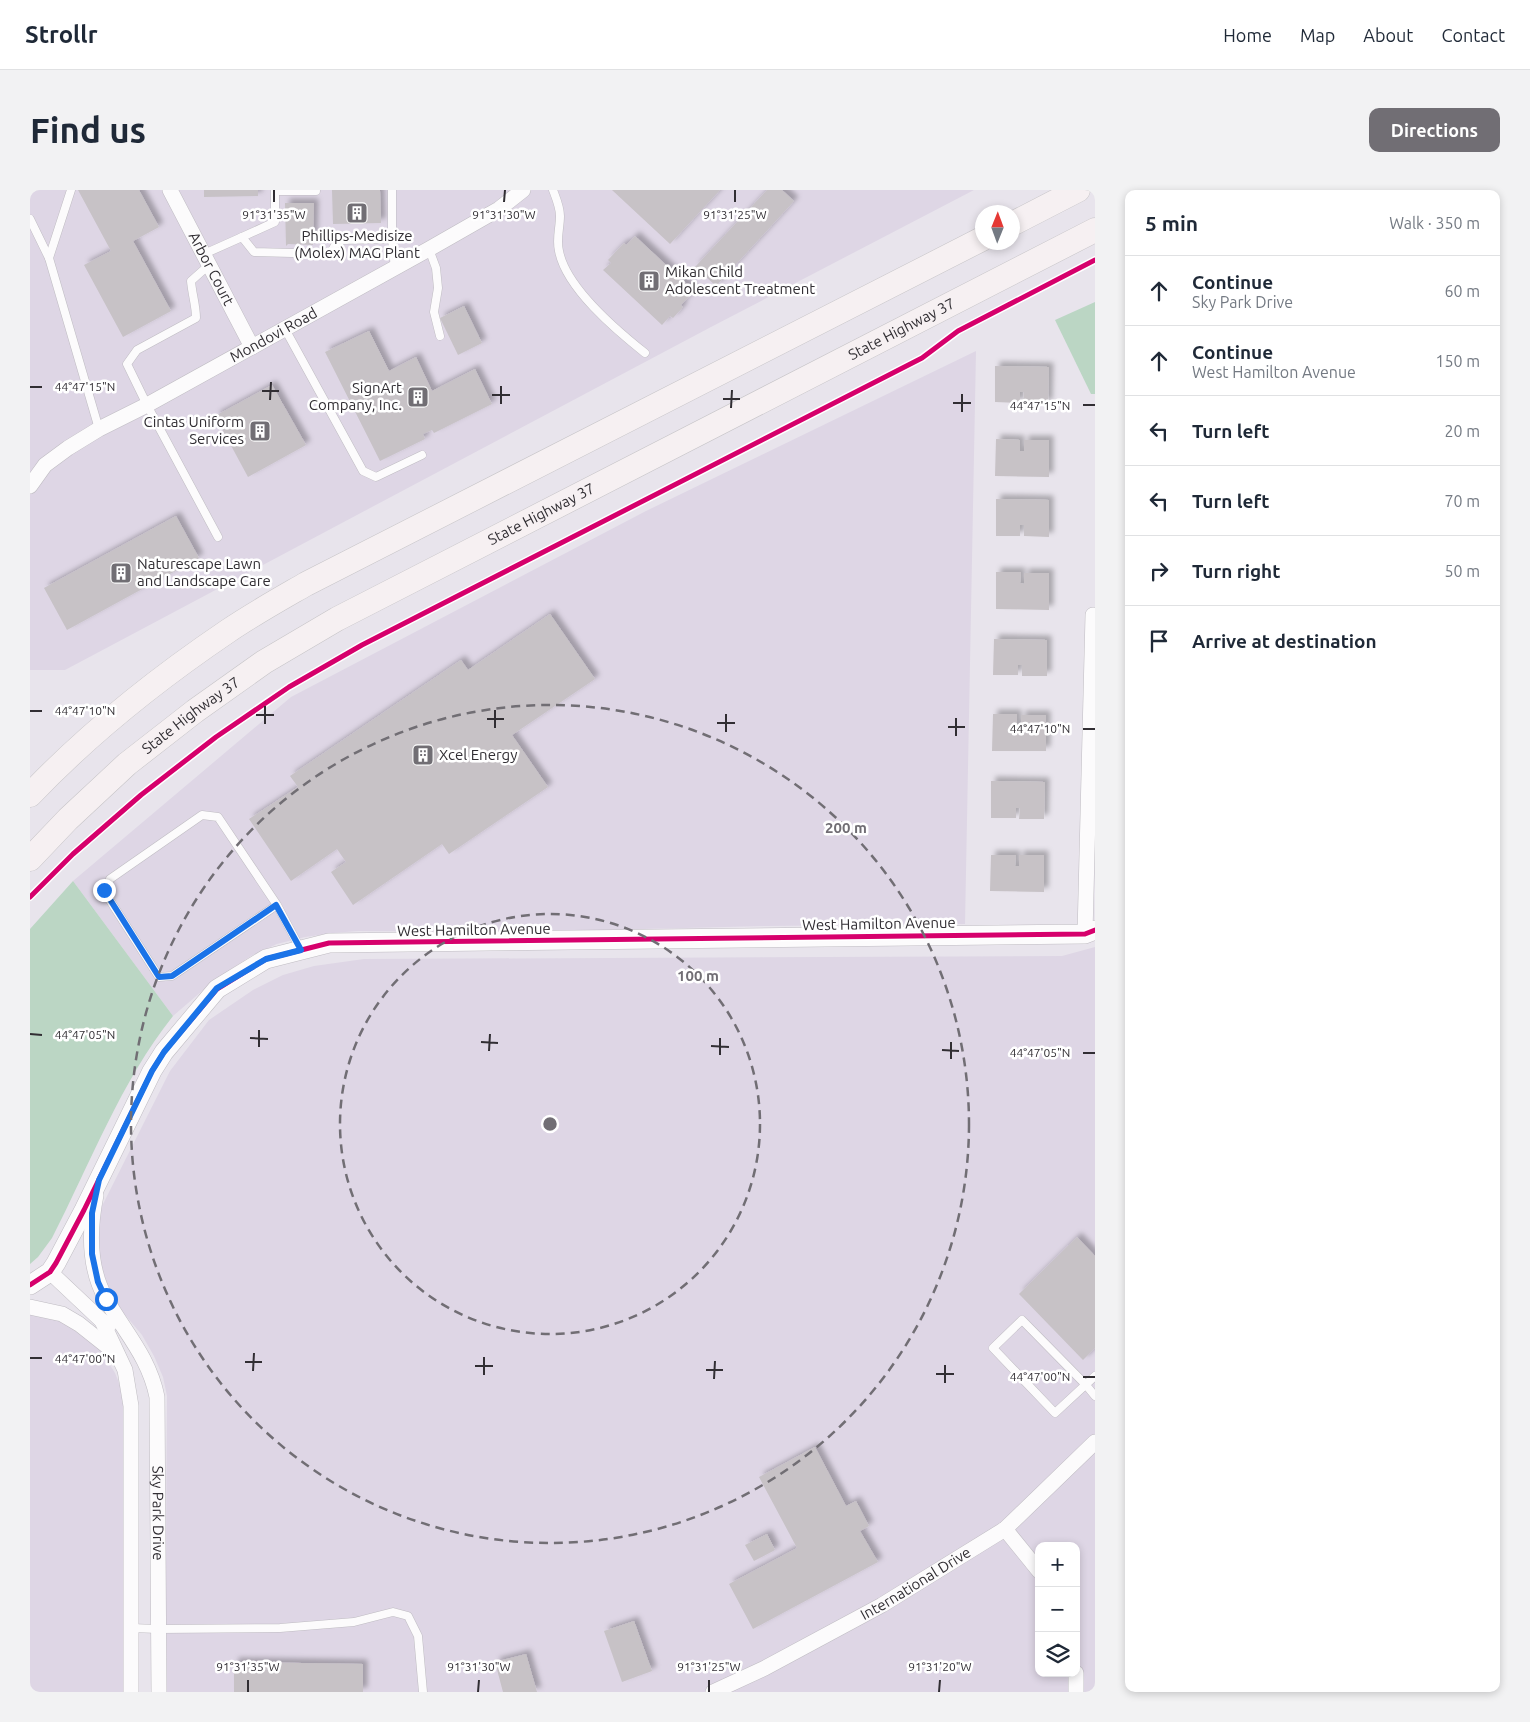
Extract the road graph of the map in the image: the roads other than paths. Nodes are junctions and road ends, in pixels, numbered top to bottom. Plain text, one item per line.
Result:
1 (71, 190) edge
2 (170, 190) edge
3 (392, 190) edge
4 (553, 190) edge
5 (1078, 190) edge
6 (316, 191) edge
7 (519, 191) edge
8 (30, 219) edge
9 (1020, 220) edge
10 (1095, 230) edge
11 (242, 237) junction
12 (392, 239) junction
13 (975, 243) edge
14 (429, 249) junction
15 (49, 258) junction
16 (207, 260) junction
17 (395, 268) junction
18 (285, 329) junction
19 (440, 336) dead end
20 (252, 347) junction
21 (645, 353) dead end
22 (147, 405) junction
23 (99, 429) junction
24 (422, 455) dead end
25 (30, 486) edge
26 (218, 537) dead end
27 (1093, 615) dead end
28 (30, 795) edge
29 (30, 859) edge
30 (276, 905) junction
31 (1090, 932) edge
32 (301, 950) junction
33 (99, 1180) junction
34 (50, 1272) junction
35 (30, 1285) edge
36 (30, 1307) edge
37 (102, 1321) junction
38 (131, 1339) junction
39 (119, 1357) junction
40 (1095, 1376) edge
41 (1086, 1385) junction
42 (1095, 1396) edge
43 (1095, 1442) edge
44 (1005, 1529) junction
45 (1035, 1566) edge
46 (131, 1628) junction
47 (158, 1629) junction
48 (1076, 1677) edge
49 (131, 1692) edge
50 (159, 1692) edge
51 (423, 1692) edge
52 (713, 1692) edge
53 (1076, 1692) edge

1 - 15 lane
2 - 16 street, Arbor Court
3 - 12 lane
4 - 21 lane
5 - 9 main road
6 - 11 lane
7 - 14 street, Mondovi Road
8 - 15 lane
10 - 29 main road, State Highway 37
11 - 12 lane
11 - 16 lane
12 - 17 lane
13 - 28 main road
14 - 17 street, Mondovi Road
14 - 19 lane
15 - 23 lane
16 - 20 street, Arbor Court
16 - 22 lane
17 - 18 street, Mondovi Road
18 - 20 street, Mondovi Road
18 - 24 lane
20 - 22 street, Mondovi Road
22 - 23 street, Mondovi Road
22 - 26 lane
23 - 25 street, Mondovi Road
27 - 31 street
30 - 30 lane
30 - 32 lane
31 - 32 street, West Hamilton Avenue
32 - 33 street, West Hamilton Avenue
33 - 34 street, West Hamilton Avenue
33 - 38 street, Sky Park Drive
34 - 35 street, West Hamilton Avenue
34 - 37 street, Sky Park Drive
36 - 39 street, Sky Park Drive
37 - 38 street, Sky Park Drive
37 - 39 street, Sky Park Drive
38 - 47 street, Sky Park Drive
39 - 46 street, Sky Park Drive
40 - 41 lane
41 - 41 lane
41 - 42 lane
43 - 44 street, International Drive
44 - 45 street
44 - 52 street, International Drive
46 - 47 lane
46 - 49 street, Sky Park Drive
47 - 50 street, Sky Park Drive
47 - 51 lane
48 - 53 street

